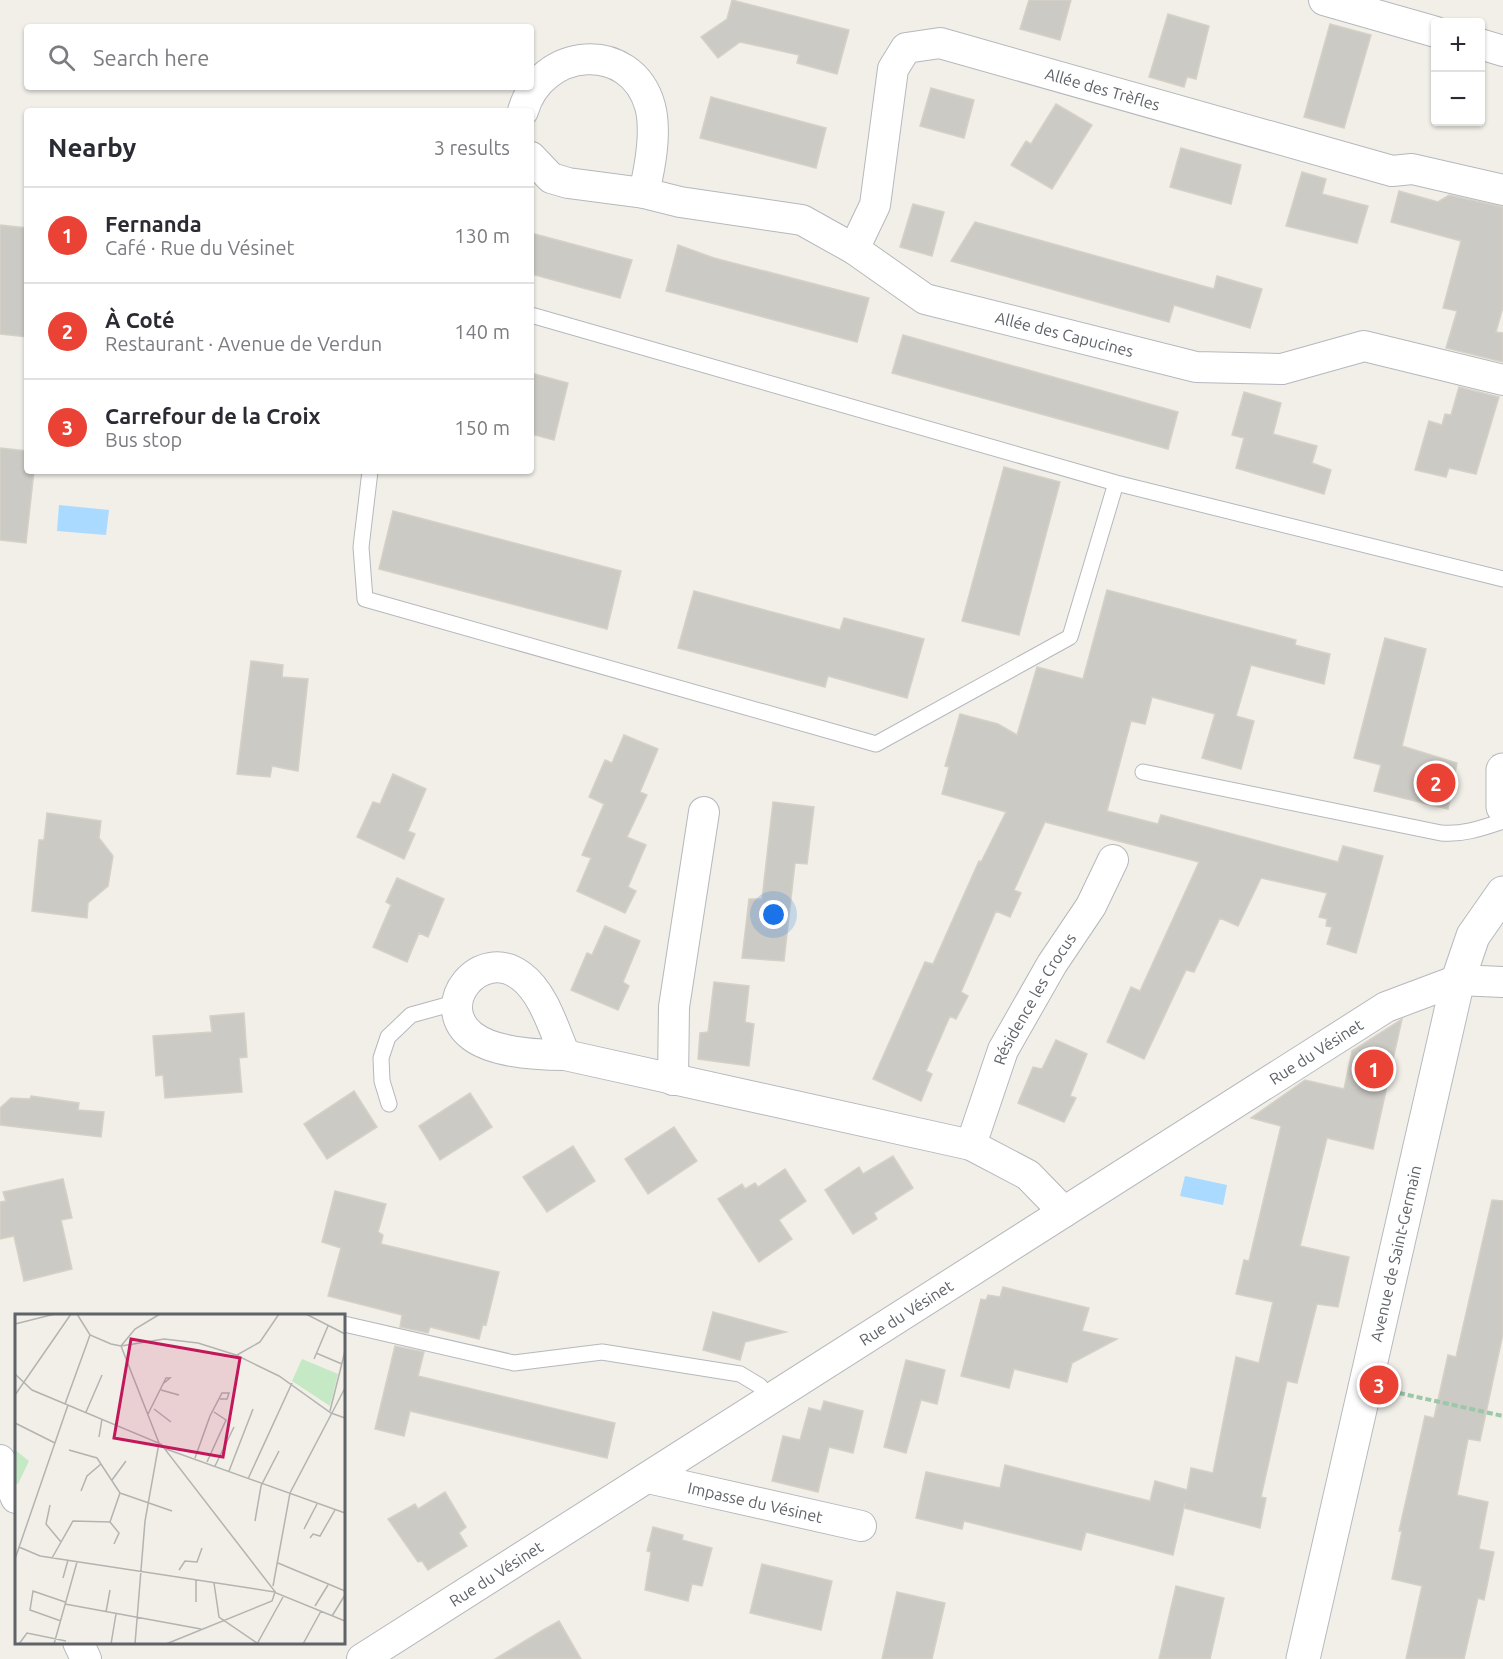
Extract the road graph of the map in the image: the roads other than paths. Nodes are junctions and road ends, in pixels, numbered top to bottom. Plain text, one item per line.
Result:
1 (1324, 0) edge
2 (1431, 31) edge
3 (1485, 46) edge
4 (1503, 51) edge
5 (534, 87) edge
6 (532, 90) edge
7 (524, 108) edge
8 (534, 160) edge
9 (1503, 190) edge
10 (644, 193) junction
11 (854, 249) junction
12 (534, 316) edge
13 (1503, 380) edge
14 (370, 474) edge
15 (1116, 483) junction
16 (1503, 579) edge
17 (1503, 770) edge
18 (1143, 772) dead end
19 (1503, 807) edge
20 (704, 812) dead end
21 (1503, 821) edge
22 (1113, 860) dead end
23 (1503, 893) edge
24 (1458, 980) junction
25 (1503, 982) edge
26 (458, 1002) junction
27 (565, 1055) junction
28 (673, 1080) junction
29 (389, 1104) dead end
30 (971, 1145) junction
31 (1064, 1212) junction
32 (345, 1324) edge
33 (767, 1401) junction
34 (0, 1460) edge
35 (648, 1478) junction
36 (15, 1496) edge
37 (861, 1526) dead end
38 (79, 1644) edge
39 (86, 1659) edge
40 (362, 1659) edge
41 (1304, 1659) edge

1 - 2 street
3 - 4 street
5 - 10 street
6 - 7 street
8 - 10 street, Allée des Capucines
9 - 11 street, Allée des Trèfles
10 - 11 street, Allée des Capucines
11 - 13 street, Allée des Capucines
12 - 15 lane
14 - 15 lane
15 - 16 lane
17 - 19 main road
18 - 21 lane
20 - 28 street
22 - 30 street, Résidence les Crocus
23 - 24 main road, Avenue de Saint-Germain
24 - 25 street
24 - 31 street, Rue du Vésinet
24 - 41 main road, Avenue de Saint-Germain
26 - 27 street
26 - 27 street
26 - 29 lane
27 - 28 street
28 - 30 street
30 - 31 street
31 - 33 street, Rue du Vésinet
32 - 33 lane
33 - 35 street, Rue du Vésinet
34 - 36 street
35 - 37 street, Impasse du Vésinet
35 - 40 street, Rue du Vésinet
38 - 39 street

